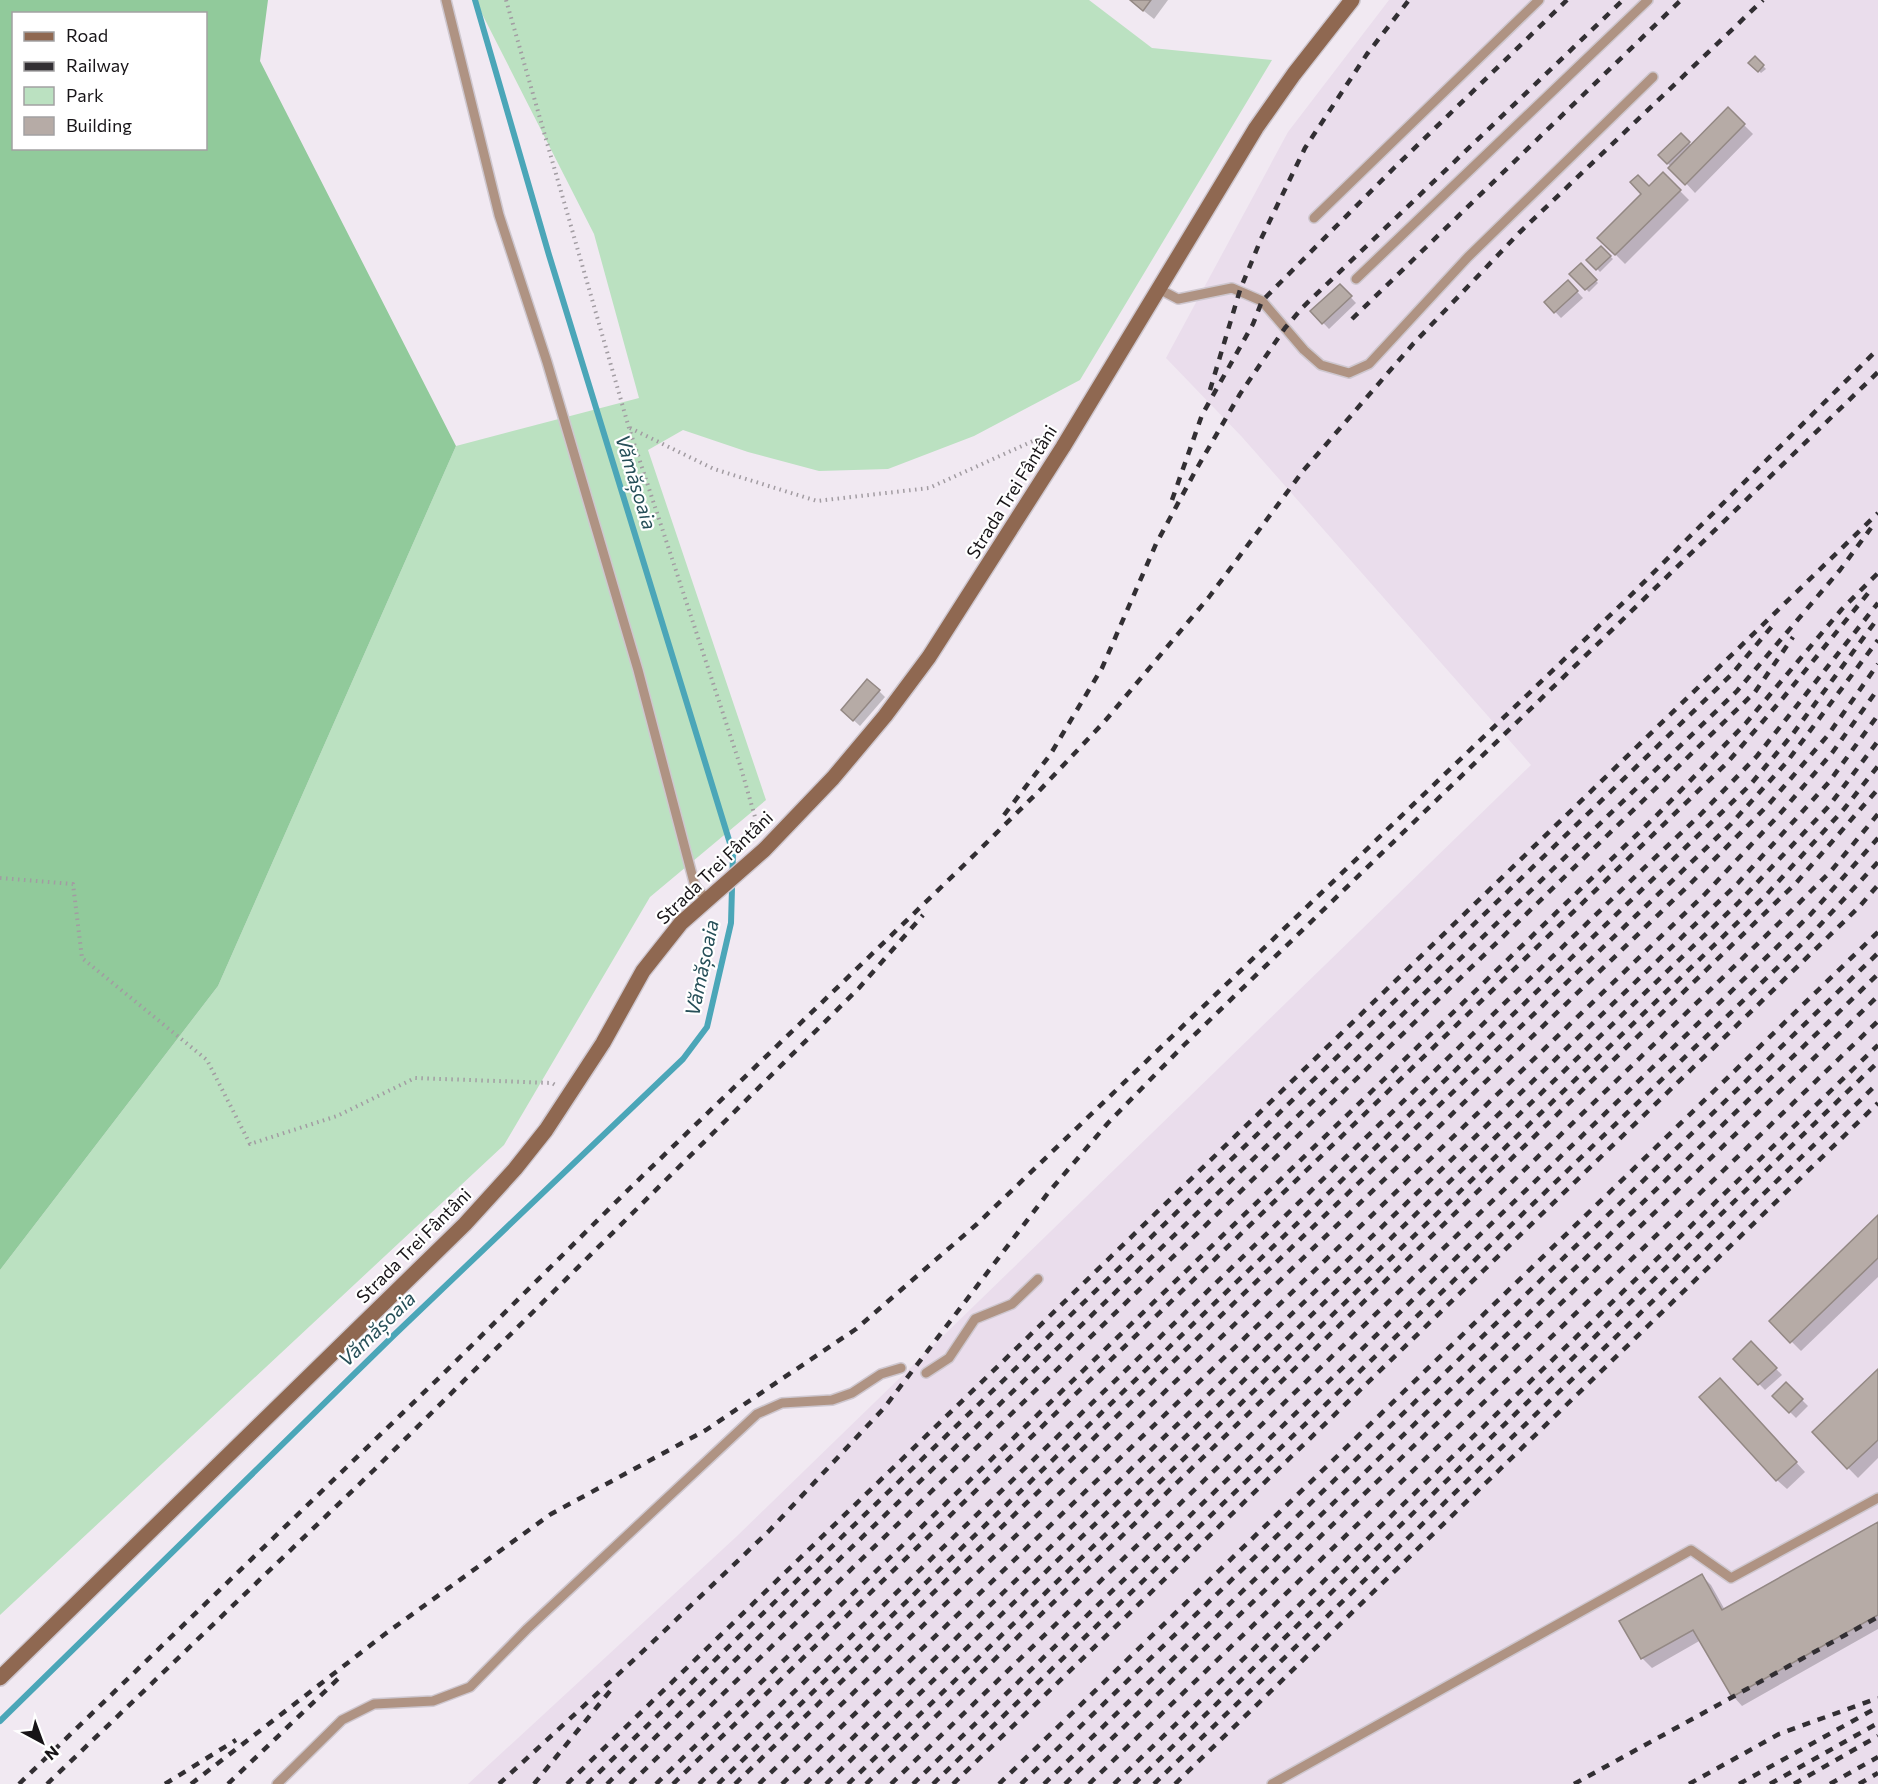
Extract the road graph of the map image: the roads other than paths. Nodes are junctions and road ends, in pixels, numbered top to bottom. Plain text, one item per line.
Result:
1 (446, 0) edge
2 (1352, 0) edge
3 (1539, 0) edge
4 (1648, 0) edge
5 (1653, 78) dead end
6 (1314, 218) dead end
7 (1356, 279) dead end
8 (1159, 289) junction
9 (711, 896) junction
10 (1038, 1279) dead end
11 (901, 1368) dead end
12 (926, 1372) dead end
13 (1878, 1498) edge
14 (0, 1678) edge
15 (277, 1784) edge
16 (1272, 1784) edge

1 - 9 lane
2 - 8 main road, Strada Trei Fântâni
3 - 6 lane
4 - 7 lane
5 - 8 lane
8 - 9 main road, Strada Trei Fântâni
9 - 14 main road, Strada Trei Fântâni
10 - 12 lane
11 - 15 lane
13 - 16 lane

